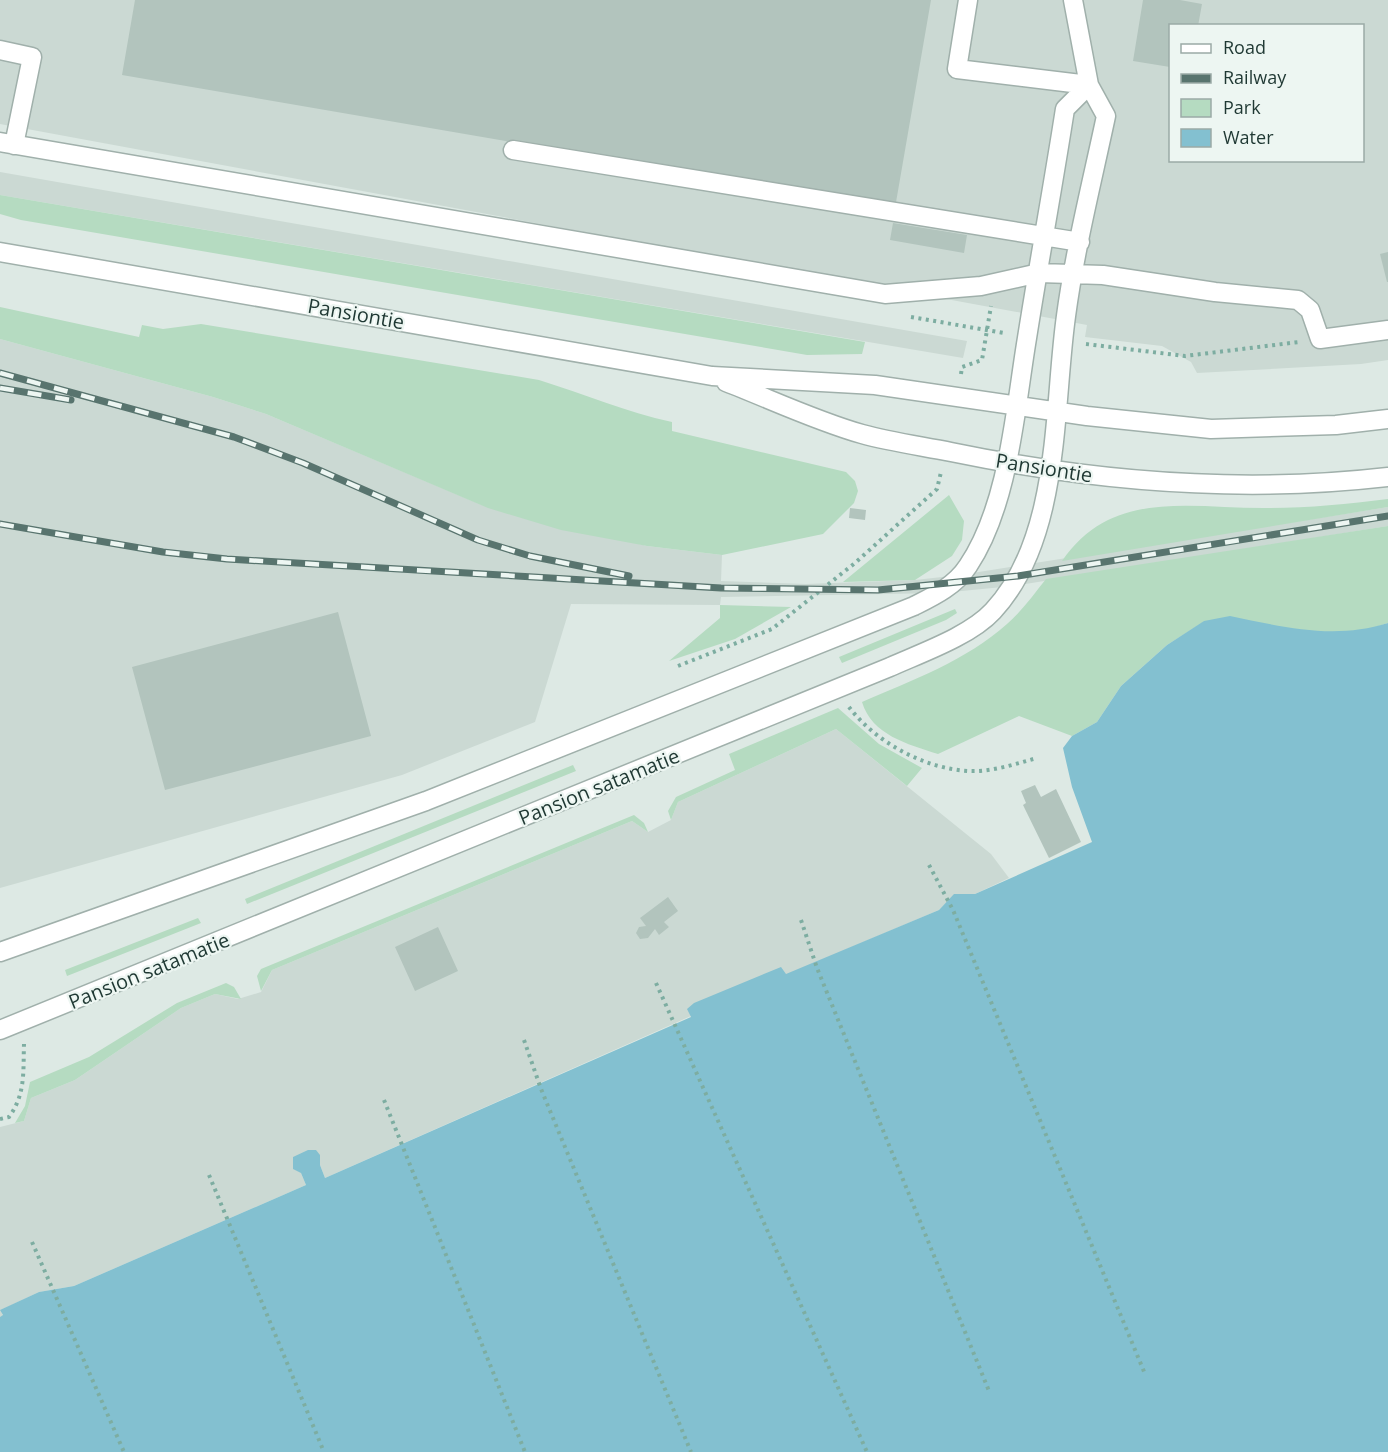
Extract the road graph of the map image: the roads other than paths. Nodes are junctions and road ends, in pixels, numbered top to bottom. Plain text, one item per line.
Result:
1 (968, 0) edge
2 (1073, 0) edge
3 (0, 50) edge
4 (1089, 85) junction
5 (7, 143) edge
6 (513, 150) dead end
7 (1045, 237) junction
8 (1080, 242) junction
9 (0, 252) edge
10 (1039, 273) junction
11 (1074, 275) junction
12 (1388, 330) edge
13 (712, 376) junction
14 (1016, 405) junction
15 (1056, 411) junction
16 (1388, 419) edge
17 (1005, 463) junction
18 (1049, 470) junction
19 (1388, 477) edge
20 (0, 952) edge
21 (0, 1030) edge

1 - 4 street
2 - 4 street, Pansion satamatie
3 - 5 street
4 - 7 street
4 - 8 street, Pansion satamatie
5 - 10 street
6 - 7 street
7 - 8 street
7 - 10 street
8 - 11 street, Pansion satamatie
9 - 13 street, Pansiontie
10 - 11 street
10 - 14 street
11 - 12 street
11 - 15 street, Pansion satamatie
13 - 14 street, Pansiontie
13 - 17 street, Pansiontie
14 - 15 street, Pansiontie
14 - 17 street
15 - 16 street, Pansiontie
15 - 18 street, Pansion satamatie
17 - 18 street, Pansiontie
17 - 20 street
18 - 19 street, Pansiontie
18 - 21 street, Pansion satamatie

